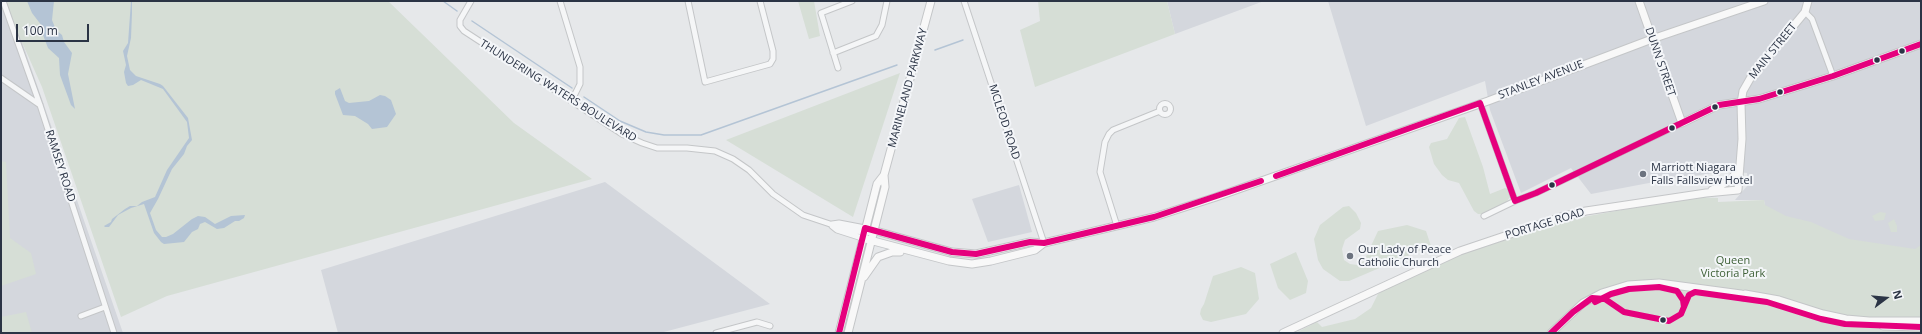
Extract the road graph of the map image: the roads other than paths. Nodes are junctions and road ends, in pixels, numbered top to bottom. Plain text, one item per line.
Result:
1 (3, 1) edge
2 (471, 1) edge
3 (560, 1) edge
4 (688, 1) edge
5 (760, 1) edge
6 (852, 1) edge
7 (887, 1) edge
8 (931, 1) edge
9 (964, 1) edge
10 (1638, 1) edge
11 (1764, 1) edge
12 (1808, 1) edge
13 (1805, 12) junction
14 (1652, 39) junction
15 (1921, 44) edge
16 (833, 53) junction
17 (838, 68) dead end
18 (1832, 76) junction
19 (1, 78) edge
20 (572, 100) junction
21 (1741, 103) junction
22 (1480, 104) junction
23 (40, 105) junction
24 (1160, 111) dead end
25 (1682, 123) junction
26 (1739, 168) junction
27 (884, 175) junction
28 (1706, 192) junction
29 (1516, 201) junction
30 (1484, 216) dead end
31 (829, 225) junction
32 (1117, 226) junction
33 (874, 231) junction
34 (863, 233) junction
35 (871, 241) junction
36 (1044, 243) junction
37 (908, 251) junction
38 (859, 288) junction
39 (1743, 296) junction
40 (105, 307) junction
41 (81, 316) dead end
42 (1921, 321) edge
43 (770, 326) dead end
44 (1921, 327) edge
45 (839, 331) edge
46 (114, 333) edge
47 (716, 333) edge
48 (848, 333) edge
49 (1283, 333) edge
50 (1551, 333) edge
51 (1558, 333) edge

1 - 23 street, RAMSEY ROAD
2 - 20 street, THUNDERING WATERS BOULEVARD
3 - 20 street
4 - 5 street
6 - 16 street
7 - 16 street
8 - 27 main road, MARINELAND PARKWAY
9 - 36 street, MCLEOD ROAD
10 - 14 main road, DUNN STREET
11 - 14 main road, STANLEY AVENUE
12 - 13 main road, MAIN STREET
13 - 18 street
13 - 21 main road, MAIN STREET
14 - 22 main road, STANLEY AVENUE
14 - 25 main road, DUNN STREET
15 - 18 main road
16 - 17 street
18 - 21 main road
19 - 23 street
20 - 31 street, THUNDERING WATERS BOULEVARD
21 - 25 main road
21 - 26 main road, PORTAGE ROAD
22 - 29 street
22 - 32 main road, STANLEY AVENUE
23 - 40 street, RAMSEY ROAD
24 - 32 street
25 - 29 street
26 - 28 main road
26 - 28 main road, PORTAGE ROAD
27 - 33 main road, MARINELAND PARKWAY
27 - 34 main road, MARINELAND PARKWAY
28 - 49 main road, PORTAGE ROAD
29 - 30 street
31 - 34 street, THUNDERING WATERS BOULEVARD
31 - 34 street, THUNDERING WATERS BOULEVARD
32 - 36 main road, STANLEY AVENUE
33 - 34 main road, STANLEY AVENUE
33 - 35 main road, MARINELAND PARKWAY
33 - 36 main road, STANLEY AVENUE
34 - 35 main road, STANLEY AVENUE
34 - 45 main road, MARINELAND PARKWAY
35 - 37 main road, STANLEY AVENUE
35 - 38 main road, MARINELAND PARKWAY
36 - 37 main road, STANLEY AVENUE
37 - 38 main road
38 - 48 main road, MARINELAND PARKWAY
39 - 42 main road
39 - 44 main road
39 - 50 main road
39 - 51 main road
40 - 41 street
40 - 46 street, RAMSEY ROAD
43 - 47 street

